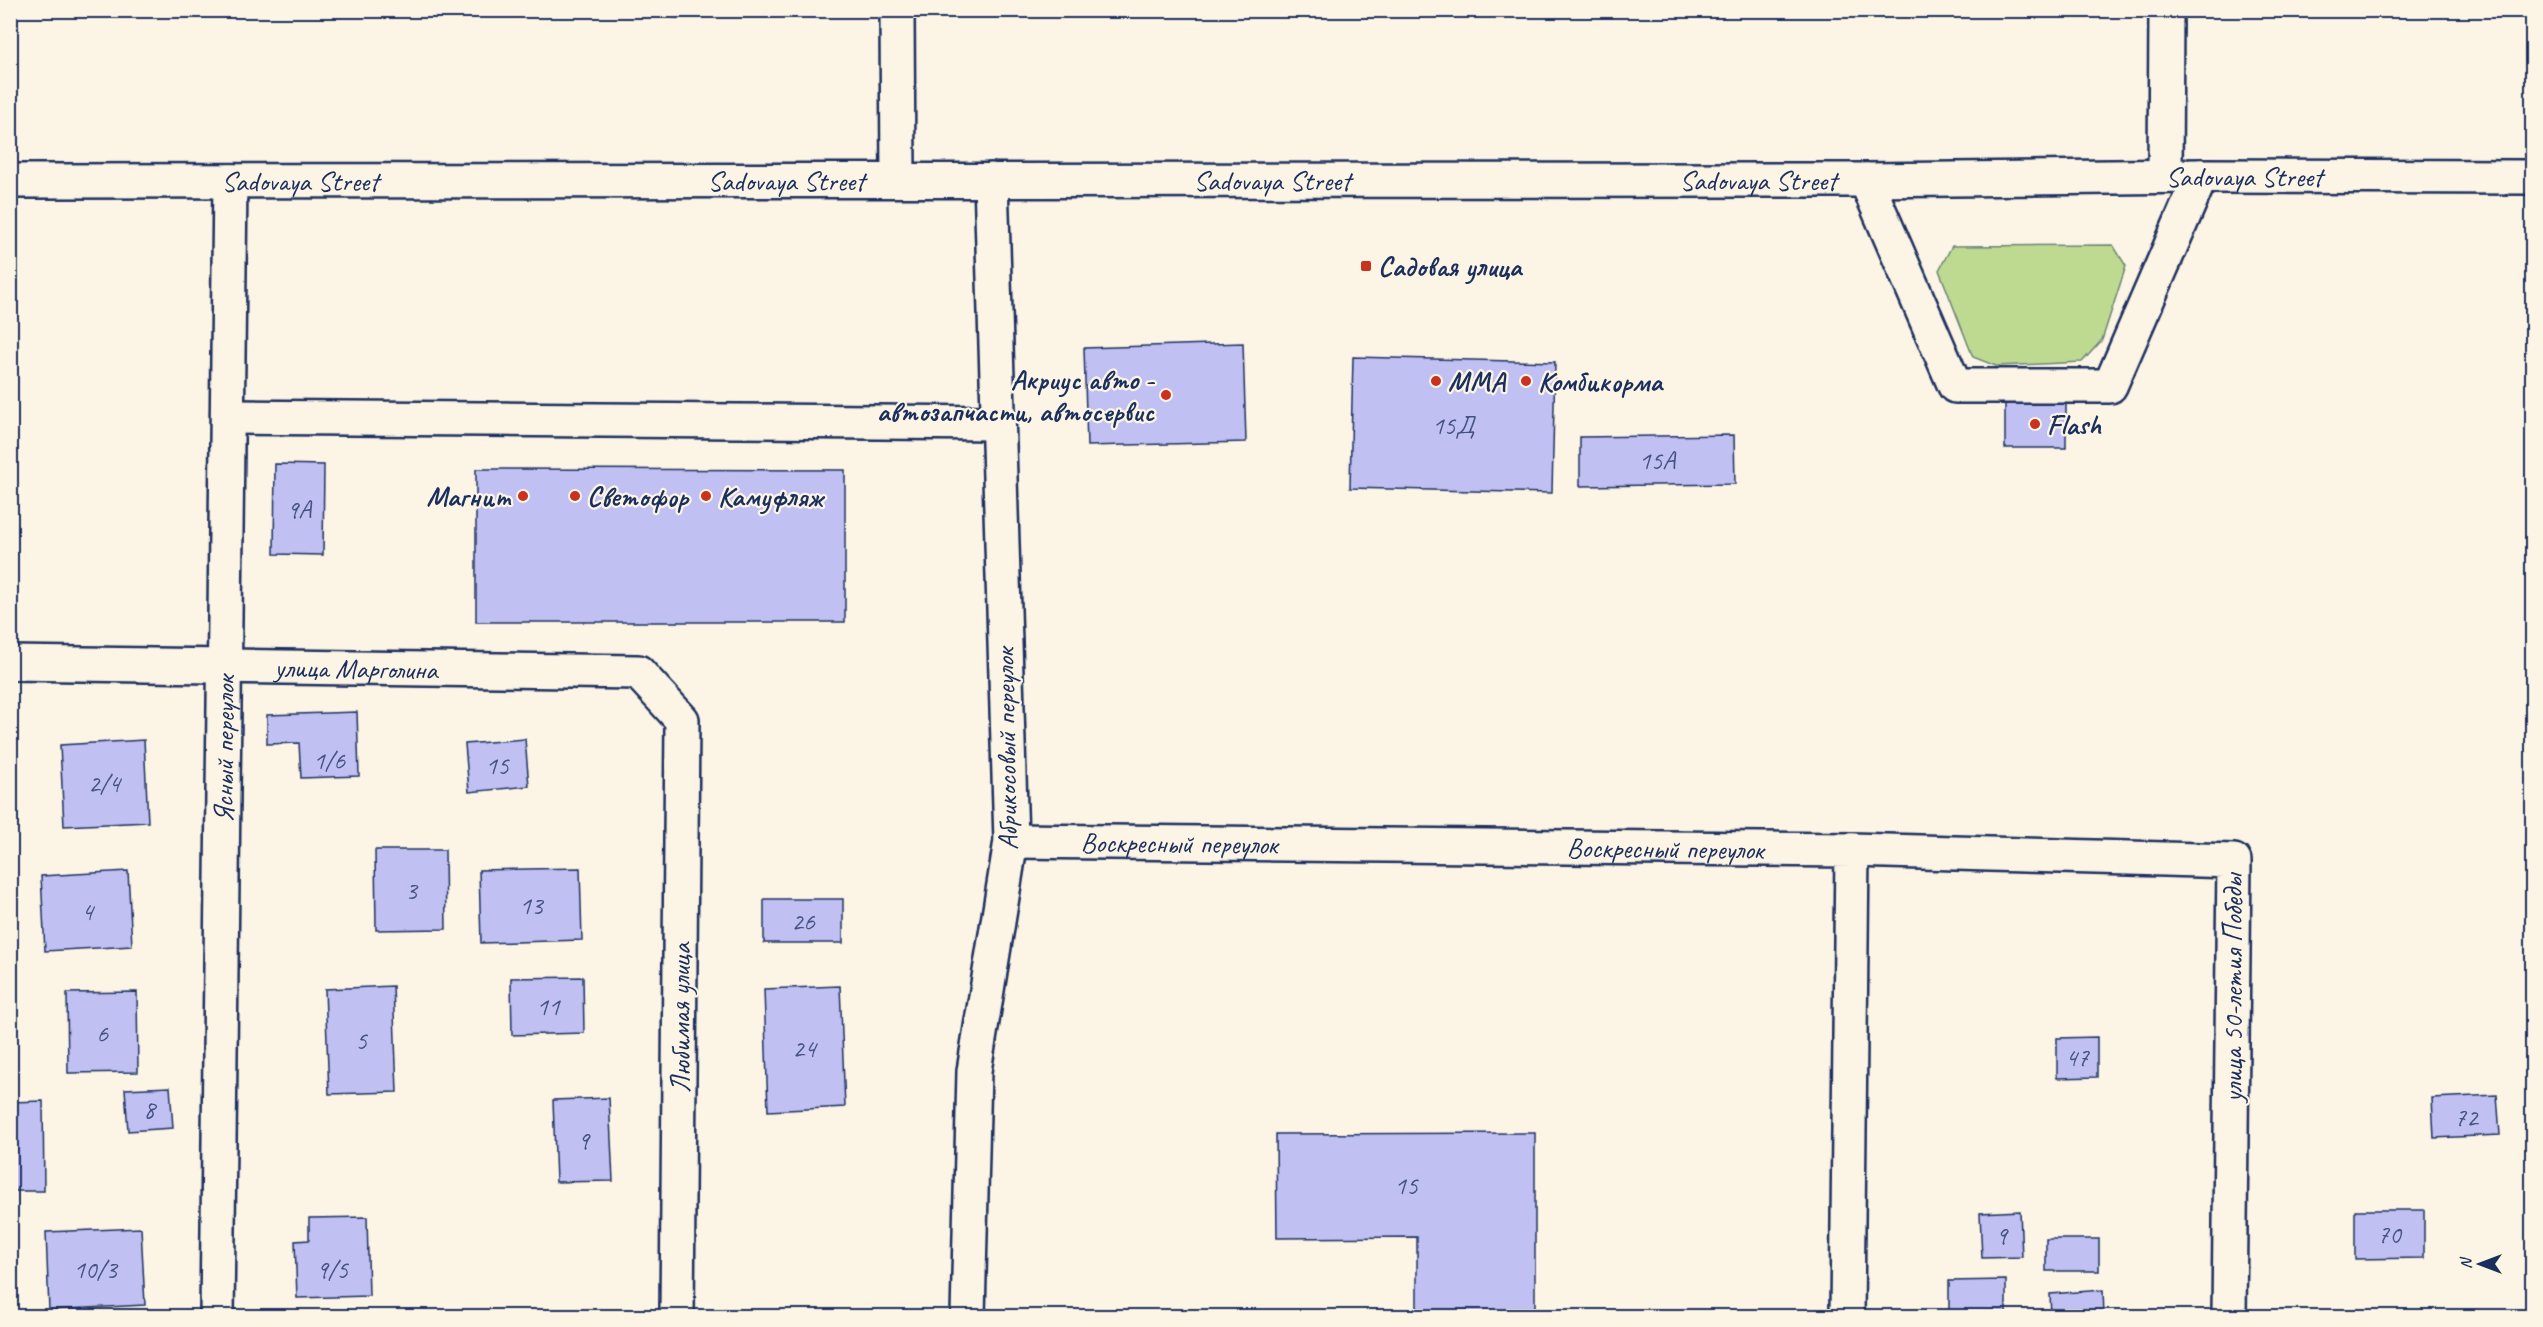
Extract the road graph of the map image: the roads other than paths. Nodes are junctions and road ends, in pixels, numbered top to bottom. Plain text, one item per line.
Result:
1 (897, 10) edge
2 (2166, 10) edge
3 (2164, 176) junction
4 (2200, 176) junction
5 (2532, 177) edge
6 (898, 180) junction
7 (991, 180) junction
8 (1866, 180) junction
9 (10, 181) edge
10 (230, 181) junction
11 (228, 417) junction
12 (998, 423) junction
13 (10, 663) edge
14 (225, 666) junction
15 (682, 720) joint
16 (1011, 840) junction
17 (1852, 850) junction
18 (217, 1317) edge
19 (677, 1317) edge
20 (968, 1317) edge
21 (1847, 1317) edge
22 (2229, 1317) edge

1 - 6 street
2 - 3 street
3 - 4 street, Sadovaya Street
3 - 8 street, Sadovaya Street
4 - 5 street, Sadovaya Street
4 - 8 street
6 - 7 street, Sadovaya Street
6 - 10 street, Sadovaya Street
7 - 8 street, Sadovaya Street
7 - 12 street, Абрикосовый переулок
9 - 10 street, Sadovaya Street
10 - 11 street, Ясный переулок
11 - 12 street
11 - 14 street, Ясный переулок
12 - 16 street, Абрикосовый переулок
13 - 14 street, улица Марголина
14 - 15 street, улица Марголина
14 - 18 street, Ясный переулок
15 - 19 street, Любимая улица
16 - 17 street, Воскресный переулок
16 - 20 street, Абрикосовый переулок
17 - 21 street
17 - 22 street, улица 50-летия Победы

